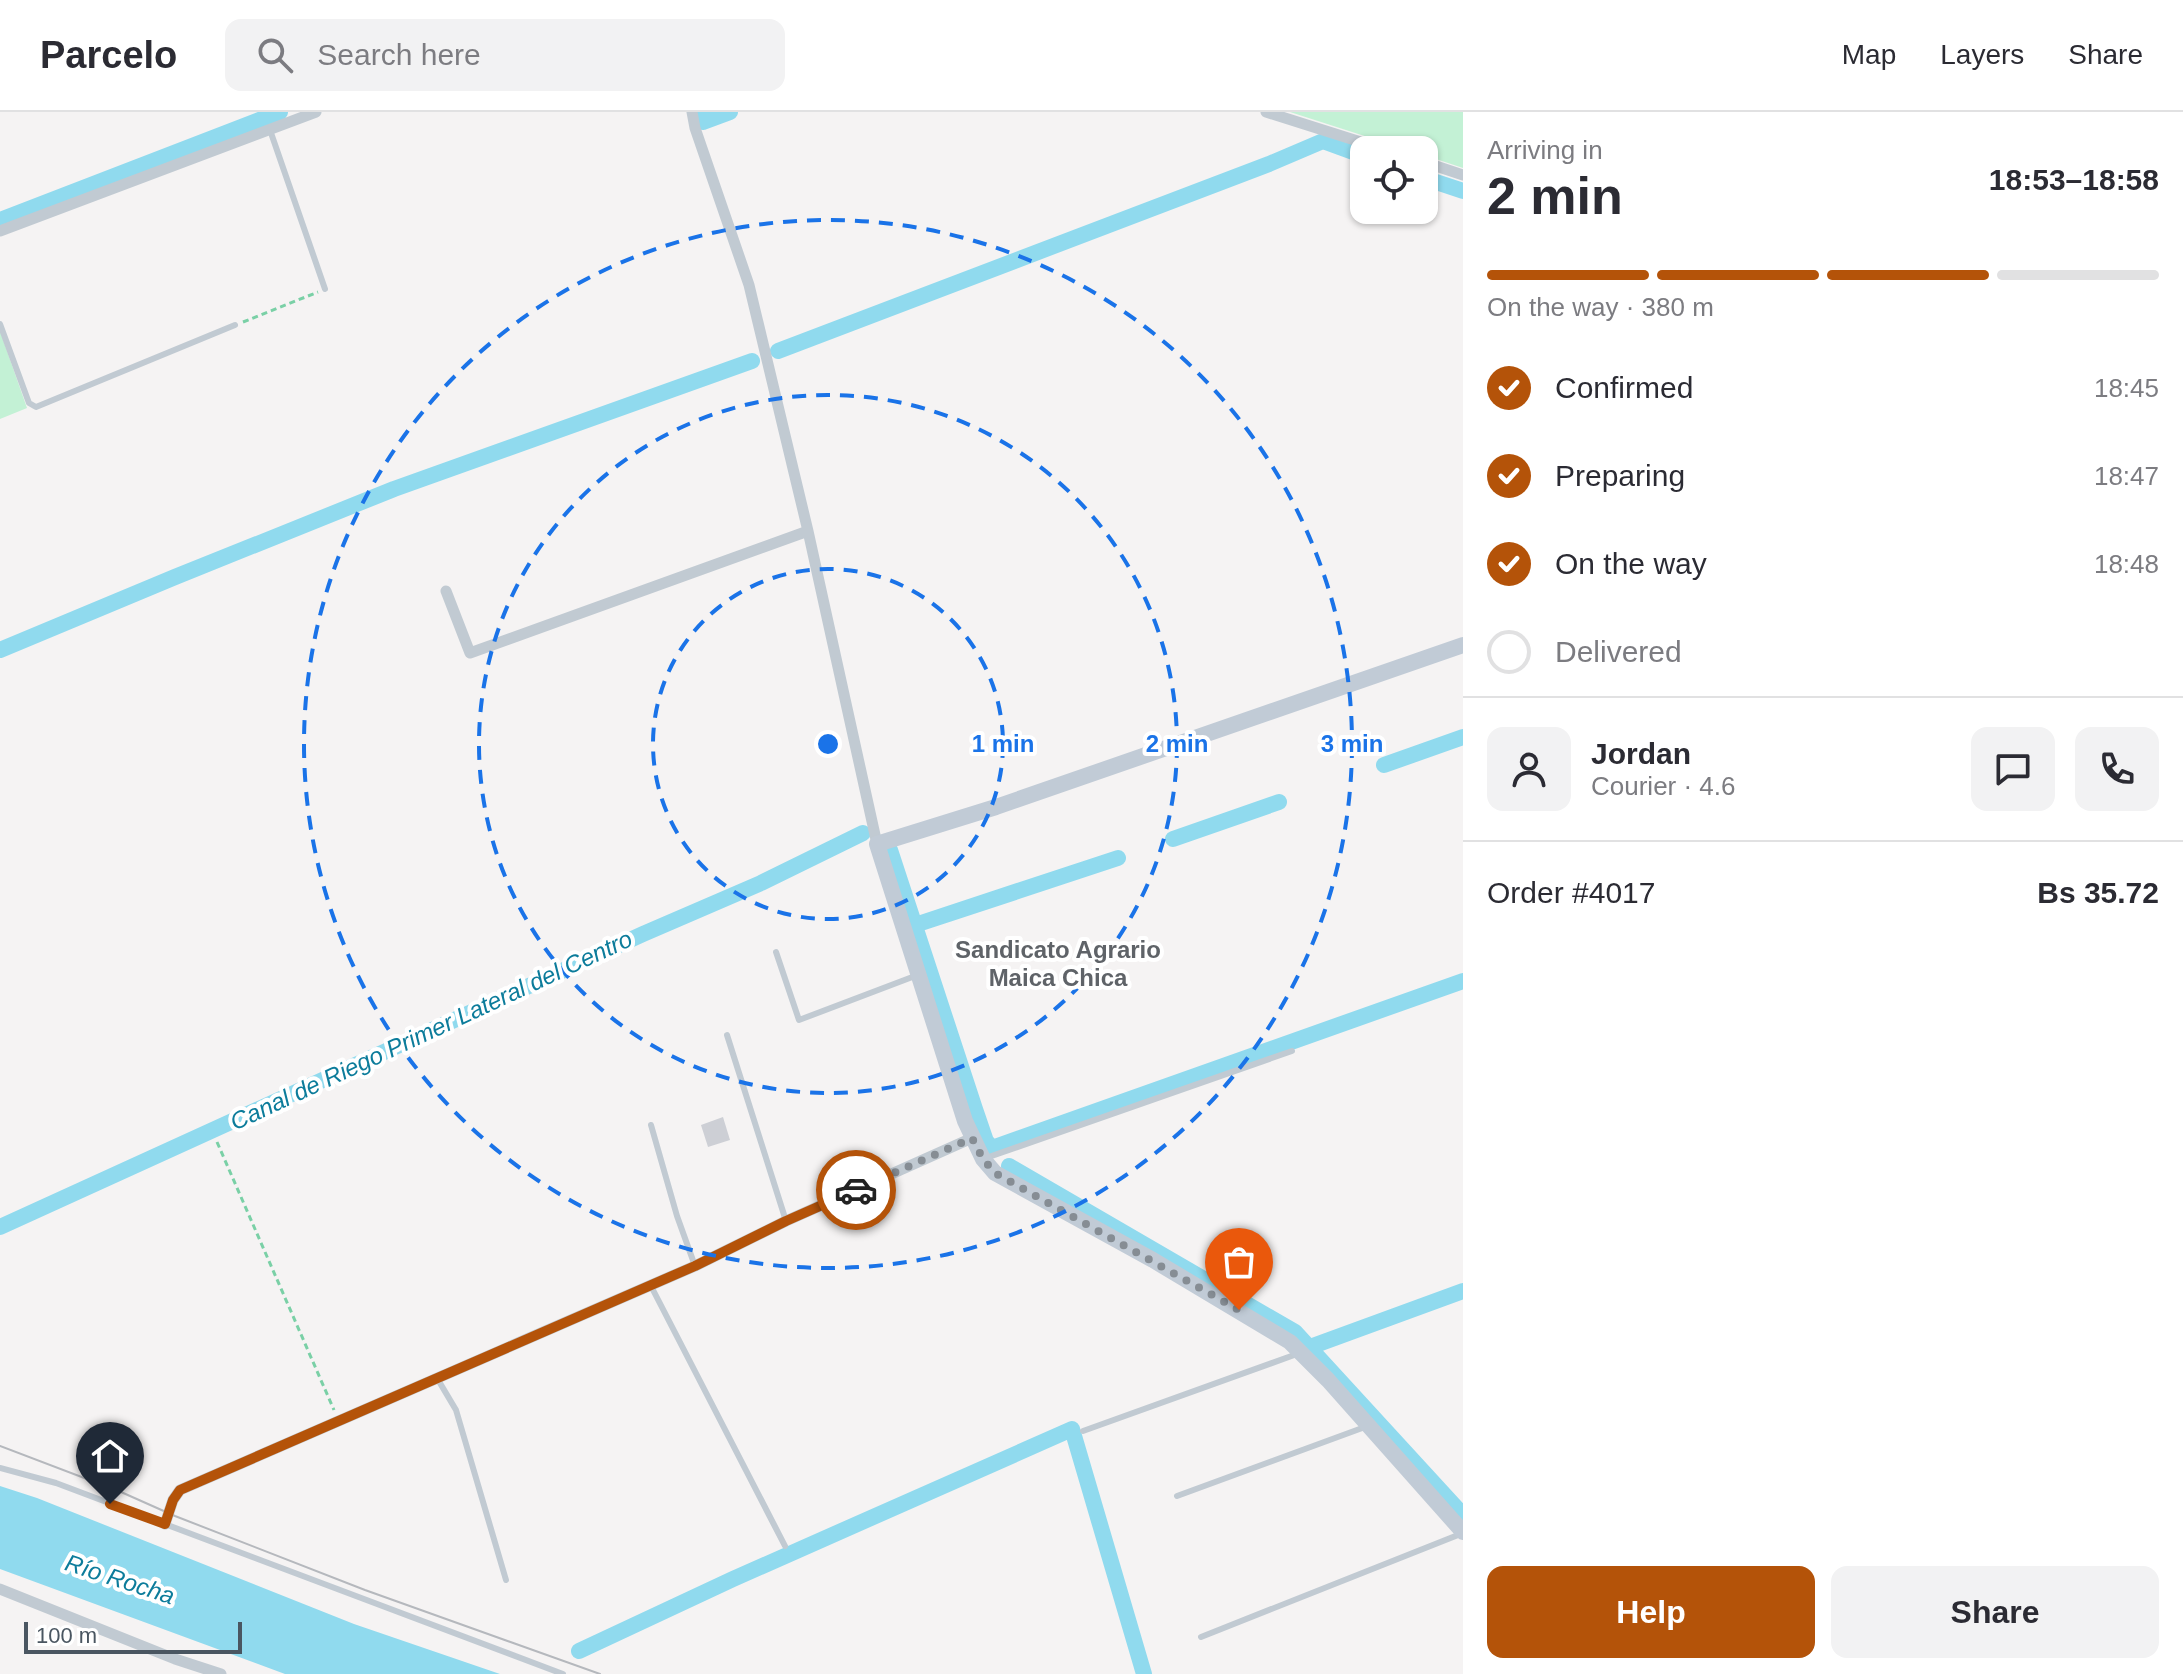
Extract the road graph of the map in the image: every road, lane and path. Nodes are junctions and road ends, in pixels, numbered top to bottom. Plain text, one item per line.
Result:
1 (316, 112) edge
2 (692, 112) edge
3 (1266, 112) edge
4 (270, 130) junction
5 (1350, 139) edge
6 (1438, 167) edge
7 (1463, 175) edge
8 (0, 231) edge
9 (325, 289) joint
10 (0, 324) edge
11 (235, 325) joint
12 (808, 531) junction
13 (446, 591) dead end
14 (1463, 645) edge
15 (877, 844) junction
16 (776, 952) dead end
17 (919, 974) junction
18 (727, 1035) dead end
19 (1292, 1051) dead end
20 (651, 1125) dead end
21 (972, 1138) junction
22 (217, 1142) dead end
23 (983, 1159) junction
24 (786, 1221) junction
25 (695, 1266) junction
26 (650, 1284) junction
27 (1301, 1352) junction
28 (437, 1378) junction
29 (339, 1421) junction
30 (1368, 1425) junction
31 (1083, 1431) dead end
32 (0, 1468) edge
33 (1177, 1496) dead end
34 (165, 1524) junction
35 (1463, 1533) edge
36 (785, 1546) dead end
37 (506, 1580) dead end
38 (0, 1589) edge
39 (1201, 1637) dead end
40 (221, 1674) edge
41 (563, 1674) edge

1 - 4 street
2 - 12 street
3 - 5 street
4 - 8 street
4 - 9 lane
6 - 7 street
9 - 11 path
10 - 11 lane
12 - 13 street
12 - 15 street
14 - 15 street
15 - 17 street
16 - 17 lane
17 - 21 street
18 - 24 lane
19 - 23 lane
20 - 25 lane
21 - 23 street
21 - 24 street
22 - 29 path
23 - 27 street
24 - 25 street
25 - 26 street
26 - 28 street
26 - 36 lane
27 - 30 street
27 - 31 lane
28 - 29 street
28 - 37 lane
29 - 34 street
30 - 33 lane
30 - 35 street
32 - 34 lane
34 - 41 lane
35 - 39 lane
38 - 40 street

